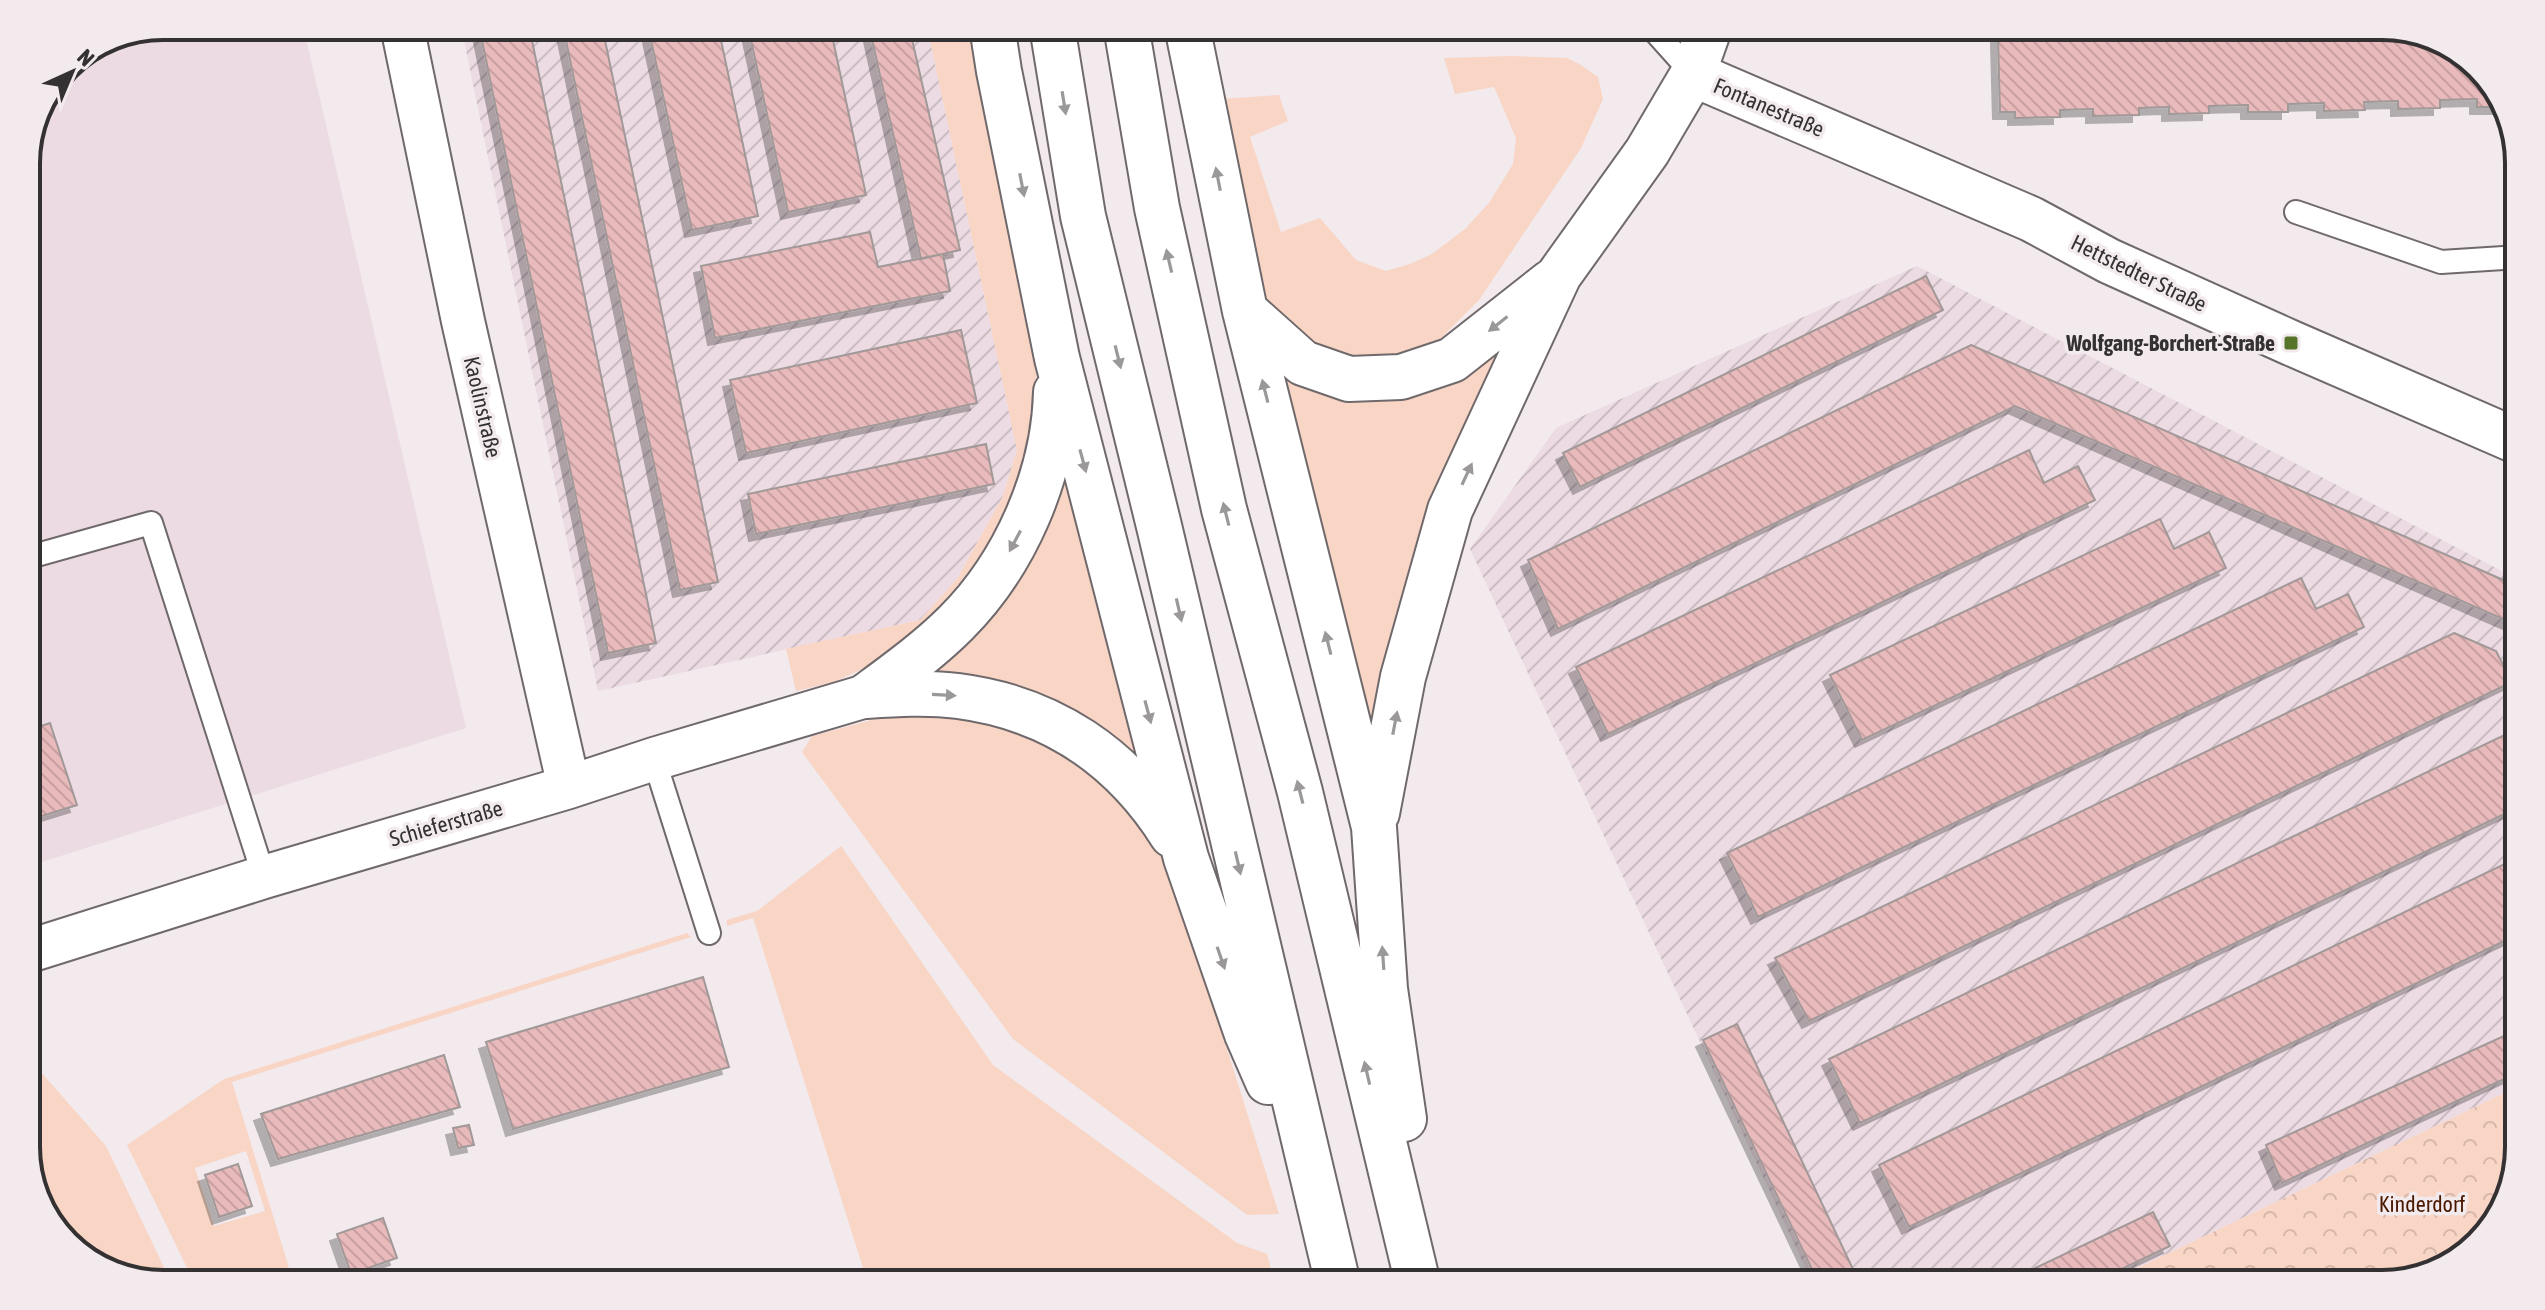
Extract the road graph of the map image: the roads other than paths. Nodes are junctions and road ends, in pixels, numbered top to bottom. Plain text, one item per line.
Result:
1 (405, 40) edge
2 (994, 40) edge
3 (1054, 40) edge
4 (1128, 40) edge
5 (1190, 40) edge
6 (1663, 40) edge
7 (1705, 40) edge
8 (1693, 74) junction
9 (1849, 141) joint
10 (2296, 212) dead end
11 (2505, 258) edge
12 (1559, 275) junction
13 (1245, 311) junction
14 (1057, 358) junction
15 (2505, 436) edge
16 (40, 554) edge
17 (866, 696) junction
18 (654, 759) junction
19 (569, 787) junction
20 (1374, 827) junction
21 (1186, 858) junction
22 (264, 877) junction
23 (709, 933) dead end
24 (40, 948) edge
25 (1314, 1185) junction
26 (1335, 1270) edge
27 (1414, 1270) edge
28 (1416, 1270) edge

1 - 19 street, Kaolinstraße
2 -> 14 main road
3 -> 25 main road
27 -> 4 main road
13 -> 5 main road
6 - 8 lane
7 - 8 main road, Fontanestraße
8 - 9 main road, Fontanestraße
8 - 12 main road
9 - 15 main road, Hettstedter Straße
10 - 11 lane
12 -> 13 main road
20 -> 12 main road
20 -> 13 main road
14 -> 17 main road
14 -> 21 main road
16 - 22 lane
17 - 18 street, Schieferstraße
17 -> 21 main road
18 - 19 street, Schieferstraße
18 - 23 lane
19 - 22 street, Schieferstraße
28 -> 20 main road
21 -> 25 main road
22 - 24 street, Schieferstraße
25 - 26 main road

